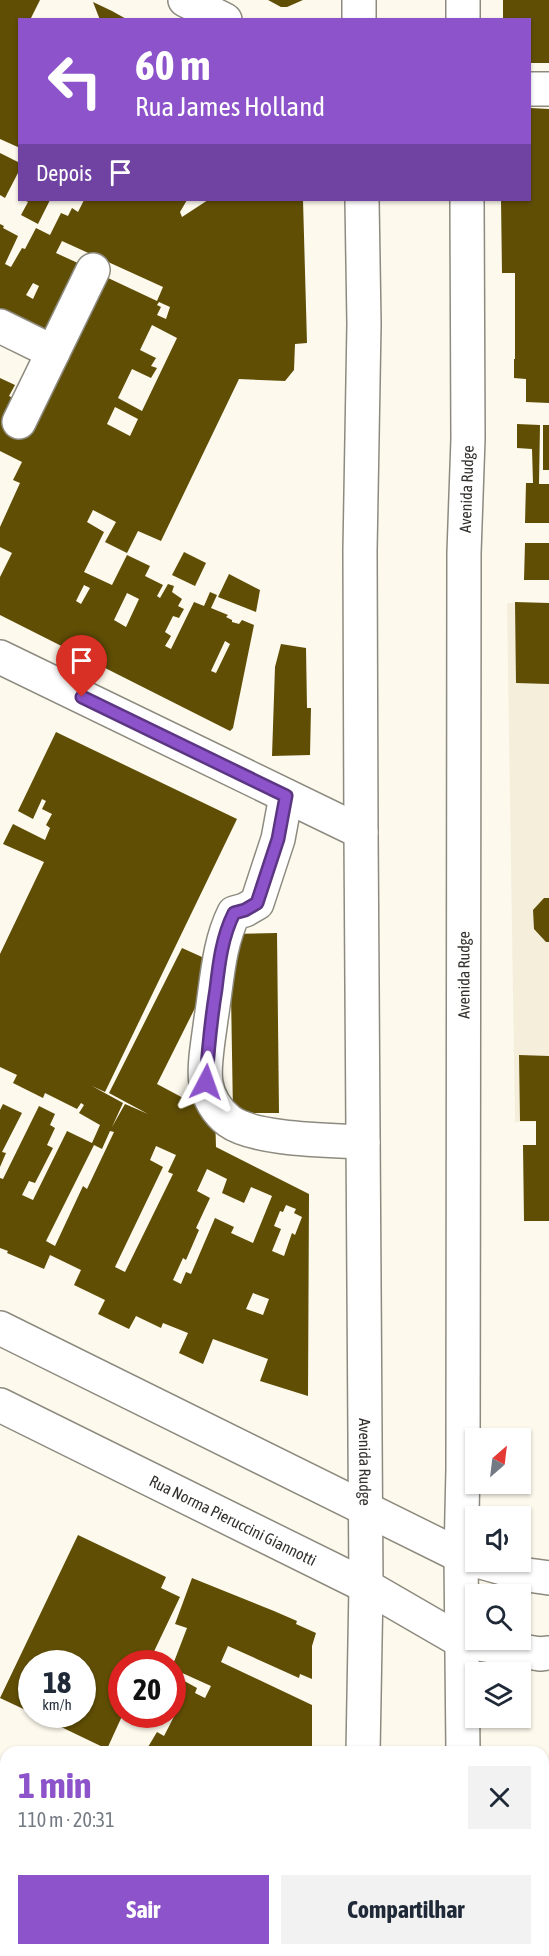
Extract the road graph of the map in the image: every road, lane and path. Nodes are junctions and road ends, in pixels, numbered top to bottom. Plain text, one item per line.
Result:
1 (185, 0) edge
2 (359, 0) edge
3 (463, 0) edge
4 (221, 18) edge
5 (359, 18) edge
6 (463, 18) edge
7 (531, 89) edge
8 (549, 89) edge
9 (362, 201) edge
10 (467, 201) edge
11 (93, 270) dead end
12 (0, 326) edge
13 (53, 352) junction
14 (19, 422) dead end
15 (0, 657) edge
16 (286, 796) junction
17 (361, 832) junction
18 (363, 1142) junction
19 (0, 1328) edge
20 (0, 1405) edge
21 (467, 1506) edge
22 (365, 1508) junction
23 (465, 1556) edge
24 (470, 1572) edge
25 (518, 1572) edge
26 (549, 1578) edge
27 (366, 1586) junction
28 (461, 1641) junction
29 (549, 1653) edge
30 (363, 1746) edge
31 (463, 1746) edge

1 - 4 main road
2 - 5 main road
3 - 6 main road
7 - 8 main road
9 - 17 main road, Avenida Rudge
10 - 21 main road, Avenida Rudge
11 - 13 main road
12 - 13 main road
13 - 14 main road
15 - 16 main road
16 - 17 main road
16 - 18 main road
17 - 18 main road, Avenida Rudge
18 - 22 main road, Avenida Rudge
19 - 22 main road
20 - 27 main road, Rua Norma Pieruccini Giannotti
22 - 23 main road
22 - 27 main road, Avenida Rudge
24 - 28 main road, Avenida Rudge
25 - 26 main road
27 - 28 main road, Rua Norma Pieruccini Giannotti
27 - 30 main road, Avenida Rudge
28 - 29 main road
28 - 31 main road, Avenida Rudge

